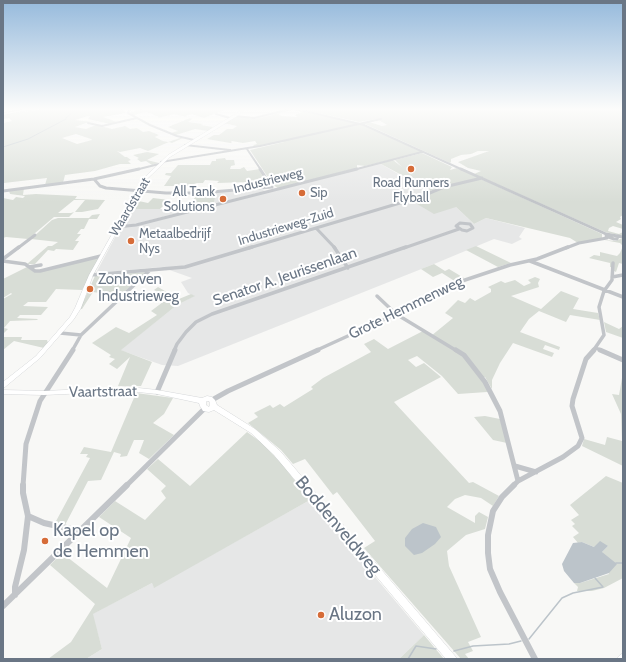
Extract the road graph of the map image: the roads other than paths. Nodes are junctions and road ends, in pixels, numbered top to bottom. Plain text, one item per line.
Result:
1 (194, 140) edge
2 (287, 140) edge
3 (396, 140) edge
4 (185, 146) junction
5 (247, 149) junction
6 (232, 151) junction
7 (422, 152) junction
8 (160, 163) junction
9 (482, 178) junction
10 (94, 179) junction
11 (3, 191) edge
12 (136, 191) junction
13 (117, 227) junction
14 (316, 228) junction
15 (459, 229) junction
16 (35, 235) dead end
17 (607, 236) junction
18 (623, 237) edge
19 (101, 256) junction
20 (3, 260) edge
21 (530, 261) junction
22 (613, 263) dead end
23 (40, 265) dead end
24 (29, 267) junction
25 (348, 268) junction
26 (149, 271) dead end
27 (91, 275) junction
28 (623, 275) edge
29 (612, 277) junction
30 (604, 291) junction
31 (376, 296) dead end
32 (623, 297) edge
33 (396, 314) junction
34 (60, 333) junction
35 (81, 335) junction
36 (596, 348) junction
37 (623, 360) edge
38 (3, 385) edge
39 (3, 392) edge
40 (157, 392) junction
41 (44, 393) junction
42 (203, 401) junction
43 (213, 403) junction
44 (204, 409) junction
45 (515, 466) junction
46 (536, 472) junction
47 (518, 481) junction
48 (28, 516) junction
49 (80, 531) junction
50 (15, 595) junction
51 (3, 606) edge
52 (452, 659) edge
53 (535, 659) edge

1 - 4 street, Waardstraat
2 - 5 street
3 - 7 street
4 - 6 street
4 - 8 street, Waardstraat
5 - 6 street
5 - 12 street
6 - 8 street
7 - 9 street
7 - 13 street, Industrieweg
8 - 10 street
8 - 12 street, Waardstraat
9 - 14 street, Industrieweg-Zuid
9 - 17 street
10 - 11 street
10 - 12 street
12 - 13 street, Waardstraat
13 - 19 street, Waardstraat
14 - 25 street
14 - 27 street, Industrieweg-Zuid
15 - 15 street
15 - 25 street, Senator A. Jeurissenlaan
16 - 20 street
17 - 18 street, Grote Hemmenweg
17 - 21 street, Grote Hemmenweg
19 - 24 street
19 - 27 street, Waardstraat
20 - 24 street
21 - 30 street
21 - 33 street, Grote Hemmenweg
22 - 29 street
23 - 24 street
25 - 40 street, Senator A. Jeurissenlaan
26 - 35 street
27 - 34 street, Waardstraat
28 - 29 street
29 - 30 street
30 - 32 street
30 - 36 street
31 - 33 street
33 - 43 street, Grote Hemmenweg
33 - 45 street
34 - 35 street
34 - 38 street, Waardstraat
35 - 41 street
36 - 37 street
36 - 46 street
39 - 41 street, Vaartstraat
40 - 41 street, Vaartstraat
40 - 42 street, Vaartstraat
41 - 48 street
42 - 43 street, Grote Hemmenweg
42 - 44 street
43 - 44 street, Grote Hemmenweg
43 - 52 street, Boddenveldweg
44 - 49 street, Grote Hemmenweg
45 - 46 street
45 - 47 street
46 - 47 street
47 - 53 street
48 - 49 street
48 - 50 street
49 - 50 street, Grote Hemmenweg
50 - 51 street, Grote Hemmenweg

